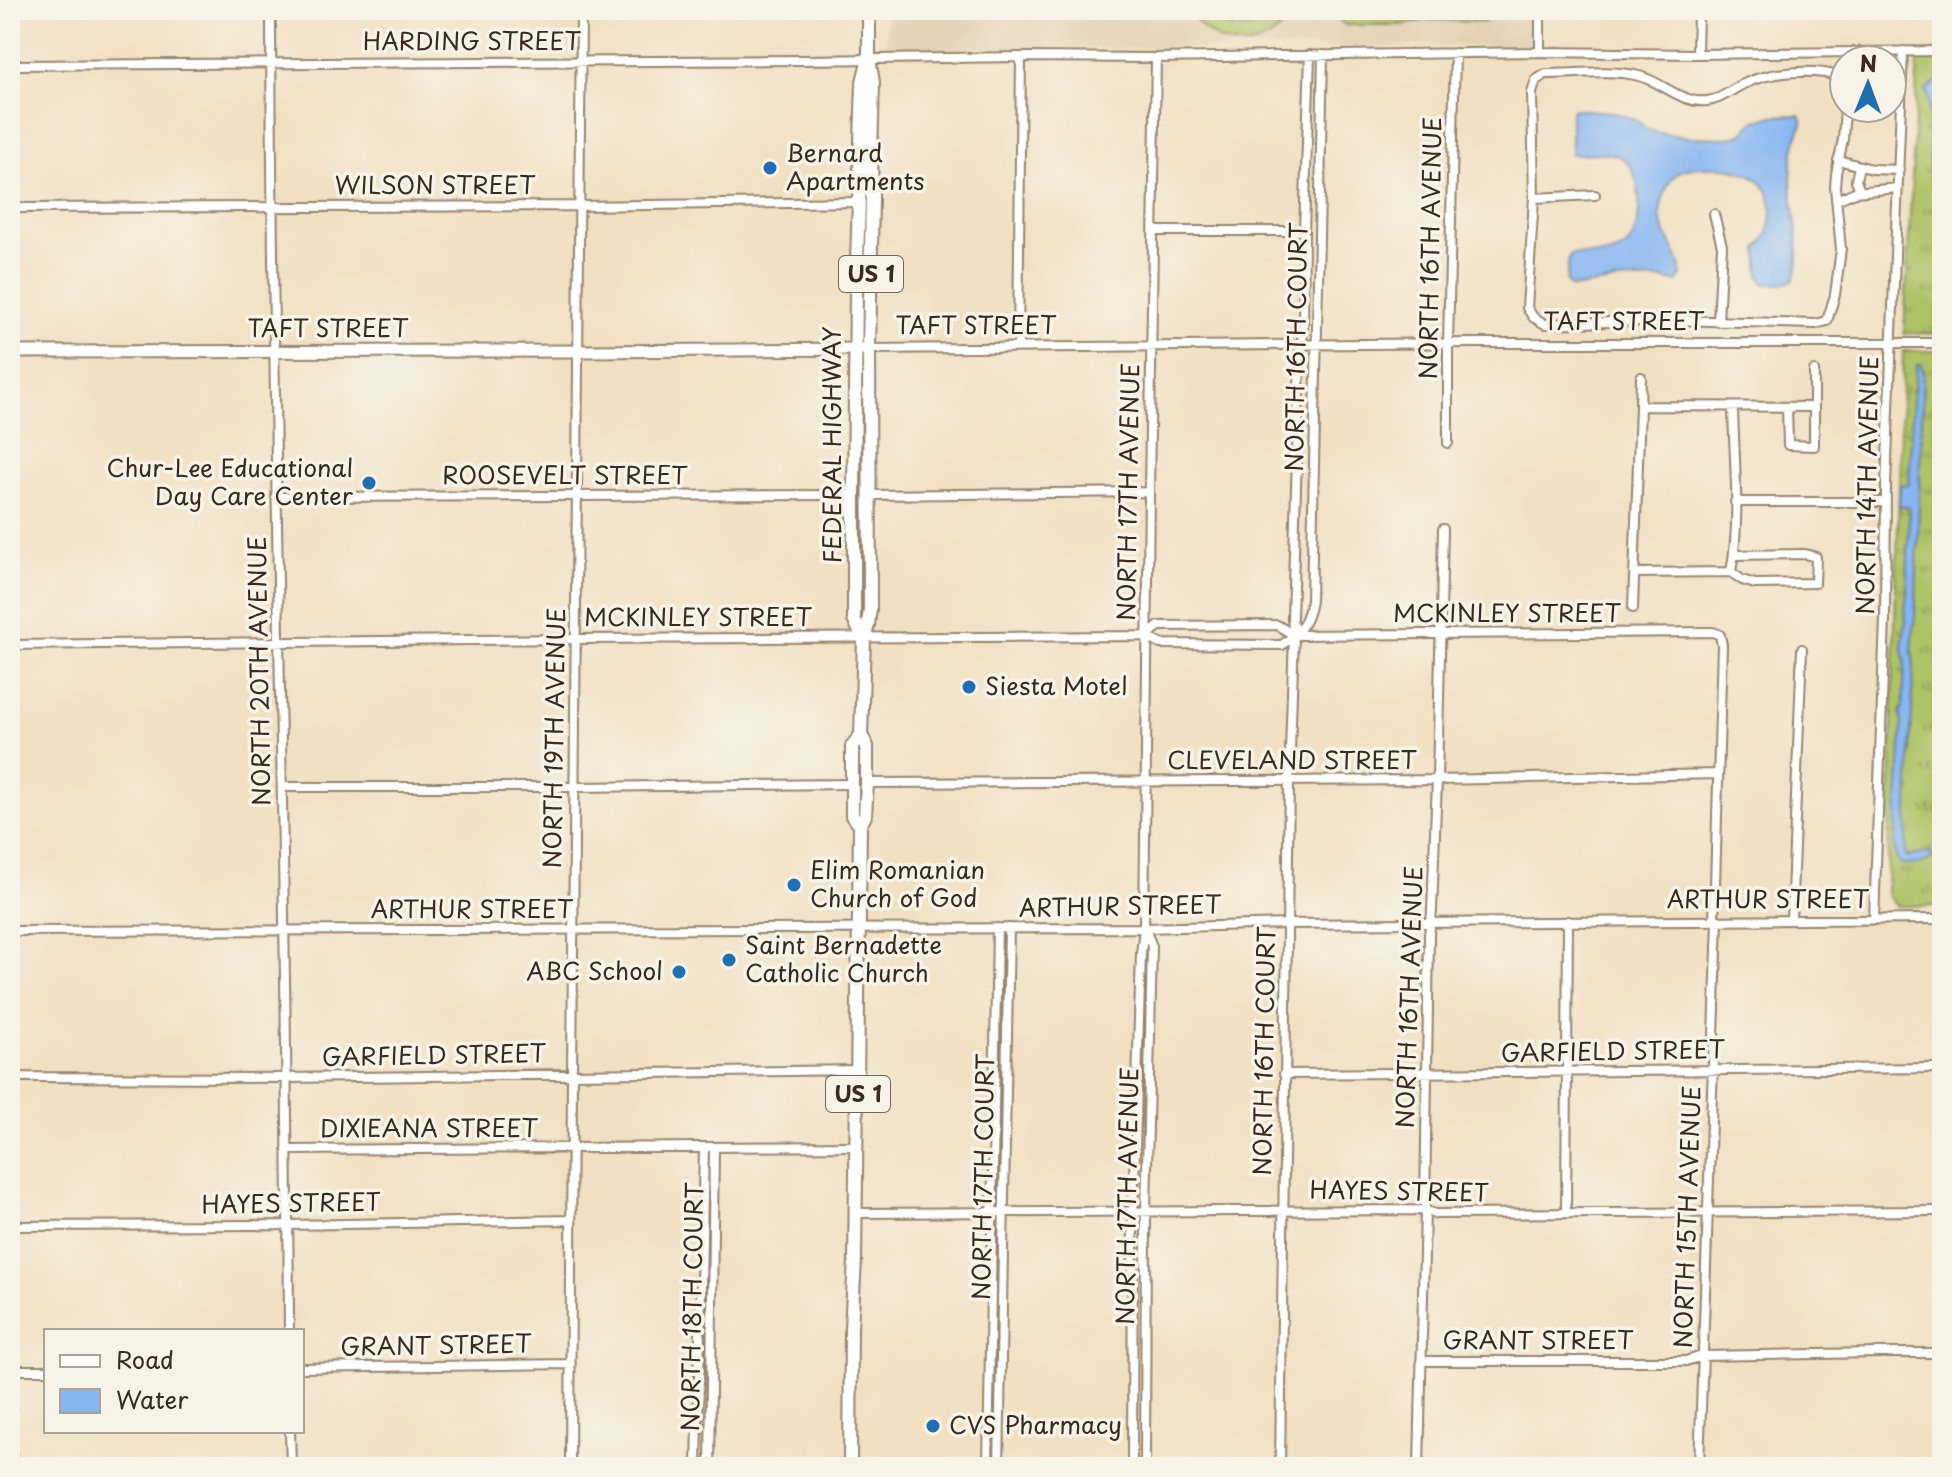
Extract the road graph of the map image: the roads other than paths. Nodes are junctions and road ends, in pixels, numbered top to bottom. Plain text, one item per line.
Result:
1 (271, 10) edge
2 (581, 10) edge
3 (869, 10) edge
4 (1540, 10) edge
5 (1698, 10) edge
6 (1908, 51) edge
7 (1942, 51) edge
8 (1540, 52) junction
9 (1828, 52) edge
10 (1455, 53) junction
11 (1697, 54) junction
12 (1310, 55) junction
13 (1323, 55) junction
14 (1021, 57) junction
15 (1156, 58) junction
16 (869, 59) junction
17 (580, 61) junction
18 (271, 63) junction
19 (10, 65) edge
20 (1828, 72) edge
21 (1844, 124) edge
22 (1901, 124) edge
23 (1838, 160) junction
24 (1859, 166) junction
25 (1899, 170) junction
26 (1898, 188) junction
27 (1860, 191) junction
28 (1595, 195) dead end
29 (1534, 198) junction
30 (1836, 200) junction
31 (859, 202) junction
32 (579, 206) junction
33 (271, 207) junction
34 (10, 208) edge
35 (1714, 214) dead end
36 (1154, 231) junction
37 (1304, 231) junction
38 (1718, 322) junction
39 (1891, 343) junction
40 (1942, 343) edge
41 (1448, 344) junction
42 (1152, 345) junction
43 (1302, 345) junction
44 (1317, 345) junction
45 (1018, 347) junction
46 (855, 349) junction
47 (869, 349) junction
48 (275, 351) junction
49 (579, 351) junction
50 (10, 352) edge
51 (1814, 371) dead end
52 (1641, 377) dead end
53 (1640, 406) junction
54 (1733, 407) junction
55 (1787, 407) junction
56 (1814, 407) junction
57 (1448, 443) dead end
58 (1149, 492) junction
59 (854, 495) junction
60 (870, 495) junction
61 (577, 496) junction
62 (276, 497) junction
63 (1735, 502) junction
64 (1886, 502) junction
65 (1443, 529) dead end
66 (1734, 555) junction
67 (1731, 572) junction
68 (1634, 573) junction
69 (1633, 608) dead end
70 (1309, 611) junction
71 (1441, 634) junction
72 (1294, 635) junction
73 (1323, 635) junction
74 (1720, 635) joint
75 (1147, 636) junction
76 (576, 639) junction
77 (864, 639) junction
78 (279, 643) junction
79 (10, 645) edge
80 (1802, 649) dead end
81 (861, 735) junction
82 (1717, 774) junction
83 (1289, 780) junction
84 (1437, 780) junction
85 (1146, 782) junction
86 (867, 783) junction
87 (852, 784) junction
88 (282, 787) junction
89 (575, 787) junction
90 (860, 825) junction
91 (1942, 919) edge
92 (1716, 920) junction
93 (1791, 920) junction
94 (1874, 920) junction
95 (1568, 921) junction
96 (1429, 923) junction
97 (1287, 924) junction
98 (997, 928) junction
99 (1009, 928) junction
100 (1144, 928) junction
101 (859, 929) junction
102 (284, 930) junction
103 (573, 930) junction
104 (10, 931) edge
105 (1942, 1068) edge
106 (858, 1070) junction
107 (1713, 1071) junction
108 (1567, 1072) junction
109 (1427, 1073) junction
110 (10, 1074) edge
111 (1284, 1074) junction
112 (572, 1075) junction
113 (286, 1078) junction
114 (857, 1146) junction
115 (714, 1147) junction
116 (572, 1148) junction
117 (704, 1148) junction
118 (287, 1150) junction
119 (10, 1201) edge
120 (1282, 1210) junction
121 (1425, 1210) junction
122 (1942, 1211) edge
123 (992, 1212) junction
124 (1003, 1212) junction
125 (1133, 1212) junction
126 (1146, 1212) junction
127 (1566, 1212) junction
128 (1706, 1212) junction
129 (856, 1213) junction
130 (571, 1220) junction
131 (288, 1225) junction
132 (10, 1226) edge
133 (289, 1329) edge
134 (1942, 1353) edge
135 (1702, 1356) junction
136 (1421, 1361) junction
137 (570, 1364) junction
138 (304, 1368) edge
139 (10, 1370) edge
140 (44, 1370) edge
141 (988, 1426) junction
142 (1000, 1426) junction
143 (10, 1431) edge
144 (290, 1433) edge
145 (10, 1456) edge
146 (10, 1467) edge
147 (291, 1467) edge
148 (570, 1467) edge
149 (697, 1467) edge
150 (710, 1467) edge
151 (850, 1467) edge
152 (988, 1467) edge
153 (999, 1467) edge
154 (1132, 1467) edge
155 (1145, 1467) edge
156 (1280, 1467) edge
157 (1419, 1467) edge
158 (1699, 1467) edge

1 - 18 street, NORTH 20TH AVENUE
2 - 17 street, NORTH 19TH AVENUE
3 - 16 main road, FEDERAL HIGHWAY / US 1
4 - 8 street
5 - 11 street
6 - 7 street, HARDING STREET
8 - 10 street, HARDING STREET
8 - 11 street, HARDING STREET
9 - 11 street, HARDING STREET
10 - 13 street, HARDING STREET
10 - 41 street, NORTH 16TH AVENUE
12 - 13 street, HARDING STREET
12 - 15 street, HARDING STREET
12 - 37 street, NORTH 16TH COURT
13 - 44 street, NORTH 16TH COURT
14 - 15 street, HARDING STREET
14 - 16 street, HARDING STREET
14 - 45 street
15 - 36 street, NORTH 17TH AVENUE
16 - 17 street, HARDING STREET
16 - 31 main road, FEDERAL HIGHWAY / US 1
16 - 47 main road, FEDERAL HIGHWAY / US 1
17 - 18 street, HARDING STREET
17 - 32 street, NORTH 19TH AVENUE
18 - 19 street, HARDING STREET
18 - 33 street, NORTH 20TH AVENUE
20 - 29 street
21 - 23 street
22 - 25 street, NORTH 14TH AVENUE
23 - 24 street
23 - 30 street
24 - 25 street
24 - 27 street
25 - 26 street, NORTH 14TH AVENUE
26 - 27 street
26 - 39 street, NORTH 14TH AVENUE
27 - 30 street
28 - 29 street
29 - 38 street
30 - 38 street
31 - 32 street, WILSON STREET
31 - 46 main road, FEDERAL HIGHWAY / US 1
32 - 33 street, WILSON STREET
32 - 49 street, NORTH 19TH AVENUE
33 - 34 street, WILSON STREET
33 - 48 street, NORTH 20TH AVENUE
35 - 38 street
36 - 37 street
36 - 42 street, NORTH 17TH AVENUE
37 - 43 street, NORTH 16TH COURT
39 - 40 street, TAFT STREET
39 - 41 street, TAFT STREET
39 - 64 street, NORTH 14TH AVENUE
41 - 44 street, TAFT STREET
41 - 57 street, NORTH 16TH AVENUE
42 - 43 street, TAFT STREET
42 - 45 street, TAFT STREET
42 - 58 street, NORTH 17TH AVENUE
43 - 44 street, TAFT STREET
43 - 72 street, NORTH 16TH COURT
44 - 70 street, NORTH 16TH COURT
45 - 47 street, TAFT STREET
46 - 47 street, TAFT STREET
46 - 49 street, TAFT STREET
46 - 59 main road, FEDERAL HIGHWAY / US 1
47 - 60 main road, FEDERAL HIGHWAY / US 1
48 - 49 street, TAFT STREET
48 - 50 street, TAFT STREET
48 - 62 street, NORTH 20TH AVENUE
49 - 61 street, NORTH 19TH AVENUE
51 - 56 street
52 - 53 street
53 - 54 street
53 - 68 street
54 - 55 street
54 - 63 street
55 - 56 street
55 - 56 street
58 - 60 street
58 - 75 street, NORTH 17TH AVENUE
59 - 61 street, ROOSEVELT STREET
59 - 77 main road, FEDERAL HIGHWAY / US 1
60 - 77 main road, FEDERAL HIGHWAY / US 1
61 - 62 street, ROOSEVELT STREET
61 - 76 street, NORTH 19TH AVENUE
62 - 78 street, NORTH 20TH AVENUE
63 - 64 street
63 - 66 street
64 - 94 street, NORTH 14TH AVENUE
65 - 71 street, NORTH 16TH AVENUE
66 - 67 street
66 - 67 street
67 - 68 street
68 - 69 street
70 - 72 street, NORTH 16TH COURT
70 - 73 street
71 - 73 street, MCKINLEY STREET
71 - 74 street, MCKINLEY STREET
71 - 84 street, NORTH 16TH AVENUE
72 - 73 street, MCKINLEY STREET
72 - 75 street, MCKINLEY STREET
72 - 75 street, MCKINLEY STREET
72 - 83 street, NORTH 16TH COURT
74 - 82 street, NORTH 15TH AVENUE
75 - 77 street, MCKINLEY STREET
75 - 85 street, NORTH 17TH AVENUE
76 - 77 street, MCKINLEY STREET
76 - 78 street, MCKINLEY STREET
76 - 89 street, NORTH 19TH AVENUE
77 - 81 main road, FEDERAL HIGHWAY / US 1
78 - 79 street, MCKINLEY STREET
78 - 88 street, NORTH 20TH AVENUE
80 - 93 street
81 - 86 main road, FEDERAL HIGHWAY / US 1
81 - 87 main road, FEDERAL HIGHWAY / US 1
82 - 84 street, CLEVELAND STREET
82 - 92 street, NORTH 15TH AVENUE
83 - 84 street, CLEVELAND STREET
83 - 85 street, CLEVELAND STREET
83 - 97 street, NORTH 16TH COURT
84 - 96 street, NORTH 16TH AVENUE
85 - 86 street, CLEVELAND STREET
85 - 100 street, NORTH 17TH AVENUE
86 - 90 main road, FEDERAL HIGHWAY / US 1
87 - 89 street
87 - 90 main road, FEDERAL HIGHWAY / US 1
88 - 89 street
88 - 102 street, NORTH 20TH AVENUE
89 - 103 street, NORTH 19TH AVENUE
90 - 101 main road, US 1
91 - 94 street, ARTHUR STREET
92 - 93 street, ARTHUR STREET
92 - 95 street, ARTHUR STREET
92 - 107 street, NORTH 15TH AVENUE
93 - 94 street, ARTHUR STREET
95 - 96 street, ARTHUR STREET
95 - 108 street
96 - 97 street, ARTHUR STREET
96 - 109 street, NORTH 16TH AVENUE
97 - 100 street, ARTHUR STREET
97 - 111 street, NORTH 16TH COURT
98 - 99 street, ARTHUR STREET
98 - 101 street, ARTHUR STREET
98 - 123 street, NORTH 17TH COURT
99 - 100 street, ARTHUR STREET
99 - 124 street, NORTH 17TH COURT
100 - 125 street, NORTH 17TH AVENUE
100 - 126 street, NORTH 17TH AVENUE
101 - 103 street, ARTHUR STREET
101 - 106 main road, US 1
102 - 103 street, ARTHUR STREET
102 - 104 street, ARTHUR STREET
102 - 113 street, NORTH 20TH AVENUE
103 - 112 street, NORTH 19TH AVENUE
105 - 107 street, GARFIELD STREET
106 - 112 street, GARFIELD STREET
106 - 114 main road, US 1
107 - 108 street, GARFIELD STREET
107 - 128 street, NORTH 15TH AVENUE
108 - 109 street, GARFIELD STREET
108 - 127 street
109 - 111 street, GARFIELD STREET
109 - 121 street, NORTH 16TH AVENUE
110 - 113 street, GARFIELD STREET
111 - 120 street, NORTH 16TH COURT
112 - 113 street, GARFIELD STREET
112 - 116 street, NORTH 19TH AVENUE
113 - 118 street, NORTH 20TH AVENUE
114 - 115 street, DIXIEANA STREET
114 - 129 main road, US 1
115 - 117 street, DIXIEANA STREET
115 - 150 street, NORTH 18TH COURT
116 - 117 street, DIXIEANA STREET
116 - 118 street, DIXIEANA STREET
116 - 130 street, NORTH 19TH AVENUE
117 - 149 street, NORTH 18TH COURT
118 - 131 street, NORTH 20TH AVENUE
119 - 132 main road
120 - 121 street, HAYES STREET
120 - 126 street, HAYES STREET
120 - 156 street, NORTH 16TH COURT
121 - 127 street, HAYES STREET
121 - 136 street, NORTH 16TH AVENUE
122 - 128 street, HAYES STREET
123 - 124 street, HAYES STREET
123 - 129 street, HAYES STREET
123 - 141 street, NORTH 17TH COURT
124 - 125 street, HAYES STREET
124 - 142 street, NORTH 17TH COURT
125 - 126 street, HAYES STREET
125 - 154 street, NORTH 17TH AVENUE
126 - 155 street, NORTH 17TH AVENUE
127 - 128 street, HAYES STREET
128 - 135 street, NORTH 15TH AVENUE
129 - 151 main road, US 1
130 - 131 street, HAYES STREET
130 - 137 street, NORTH 19TH AVENUE
131 - 132 street, HAYES STREET
131 - 133 street, NORTH 20TH AVENUE
132 - 139 main road
134 - 135 street, GRANT STREET
135 - 136 street, GRANT STREET
135 - 158 street, NORTH 15TH AVENUE
136 - 157 street, NORTH 16TH AVENUE
137 - 138 street, GRANT STREET
137 - 148 street, NORTH 19TH AVENUE
139 - 140 street
139 - 143 main road
141 - 142 street
141 - 152 street, NORTH 17TH COURT
142 - 153 street, NORTH 17TH COURT
144 - 147 street
145 - 146 main road

